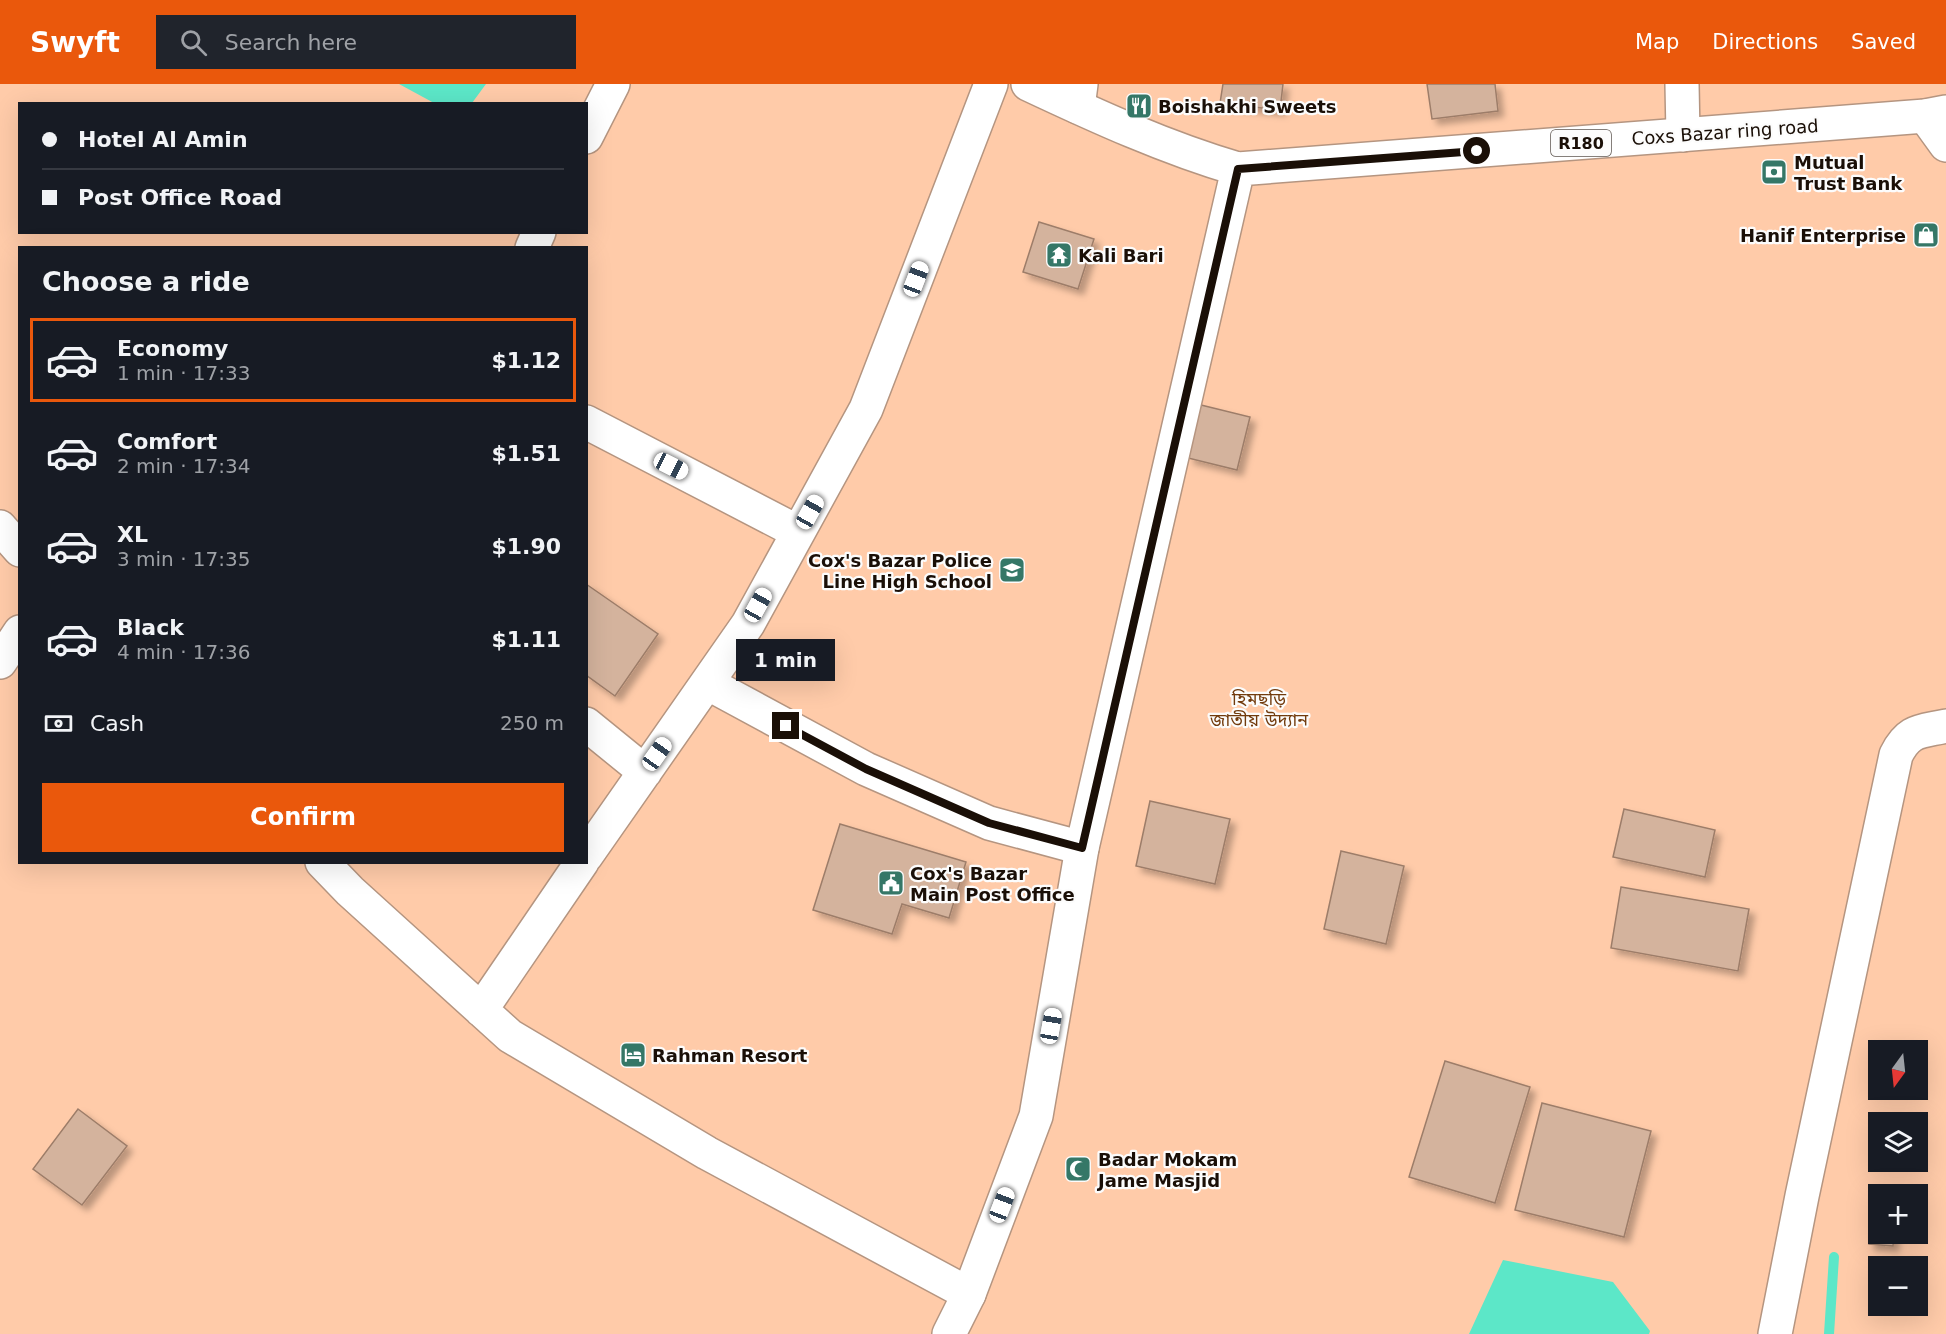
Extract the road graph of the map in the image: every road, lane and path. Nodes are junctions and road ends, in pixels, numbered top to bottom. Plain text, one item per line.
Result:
1 (613, 84) edge
2 (992, 84) edge
3 (1028, 84) edge
4 (1682, 84) edge
5 (1079, 96) edge
6 (1935, 114) edge
7 (588, 133) edge
8 (1683, 135) junction
9 (1946, 145) edge
10 (1238, 169) junction
11 (588, 423) edge
12 (0, 527) edge
13 (798, 532) junction
14 (18, 548) edge
15 (18, 635) edge
16 (0, 662) edge
17 (707, 683) junction
18 (588, 726) edge
19 (1946, 726) edge
20 (645, 772) junction
21 (1082, 848) junction
22 (588, 853) edge
23 (324, 864) edge
24 (581, 864) edge
25 (482, 1010) junction
26 (969, 1294) junction
27 (949, 1334) edge
28 (1775, 1334) edge

1 - 7 street
2 - 13 street
3 - 5 street, R180
4 - 8 street
5 - 10 street, R180
6 - 8 street, Coxs Bazar ring road / R180
6 - 9 street
8 - 10 street, Coxs Bazar ring road / R180
10 - 21 street
11 - 13 street
12 - 14 street
13 - 17 street
15 - 16 street
17 - 20 street
17 - 21 street
18 - 20 street
19 - 28 street
20 - 22 street
21 - 26 street
23 - 25 street
24 - 25 street
25 - 26 street
26 - 27 street

